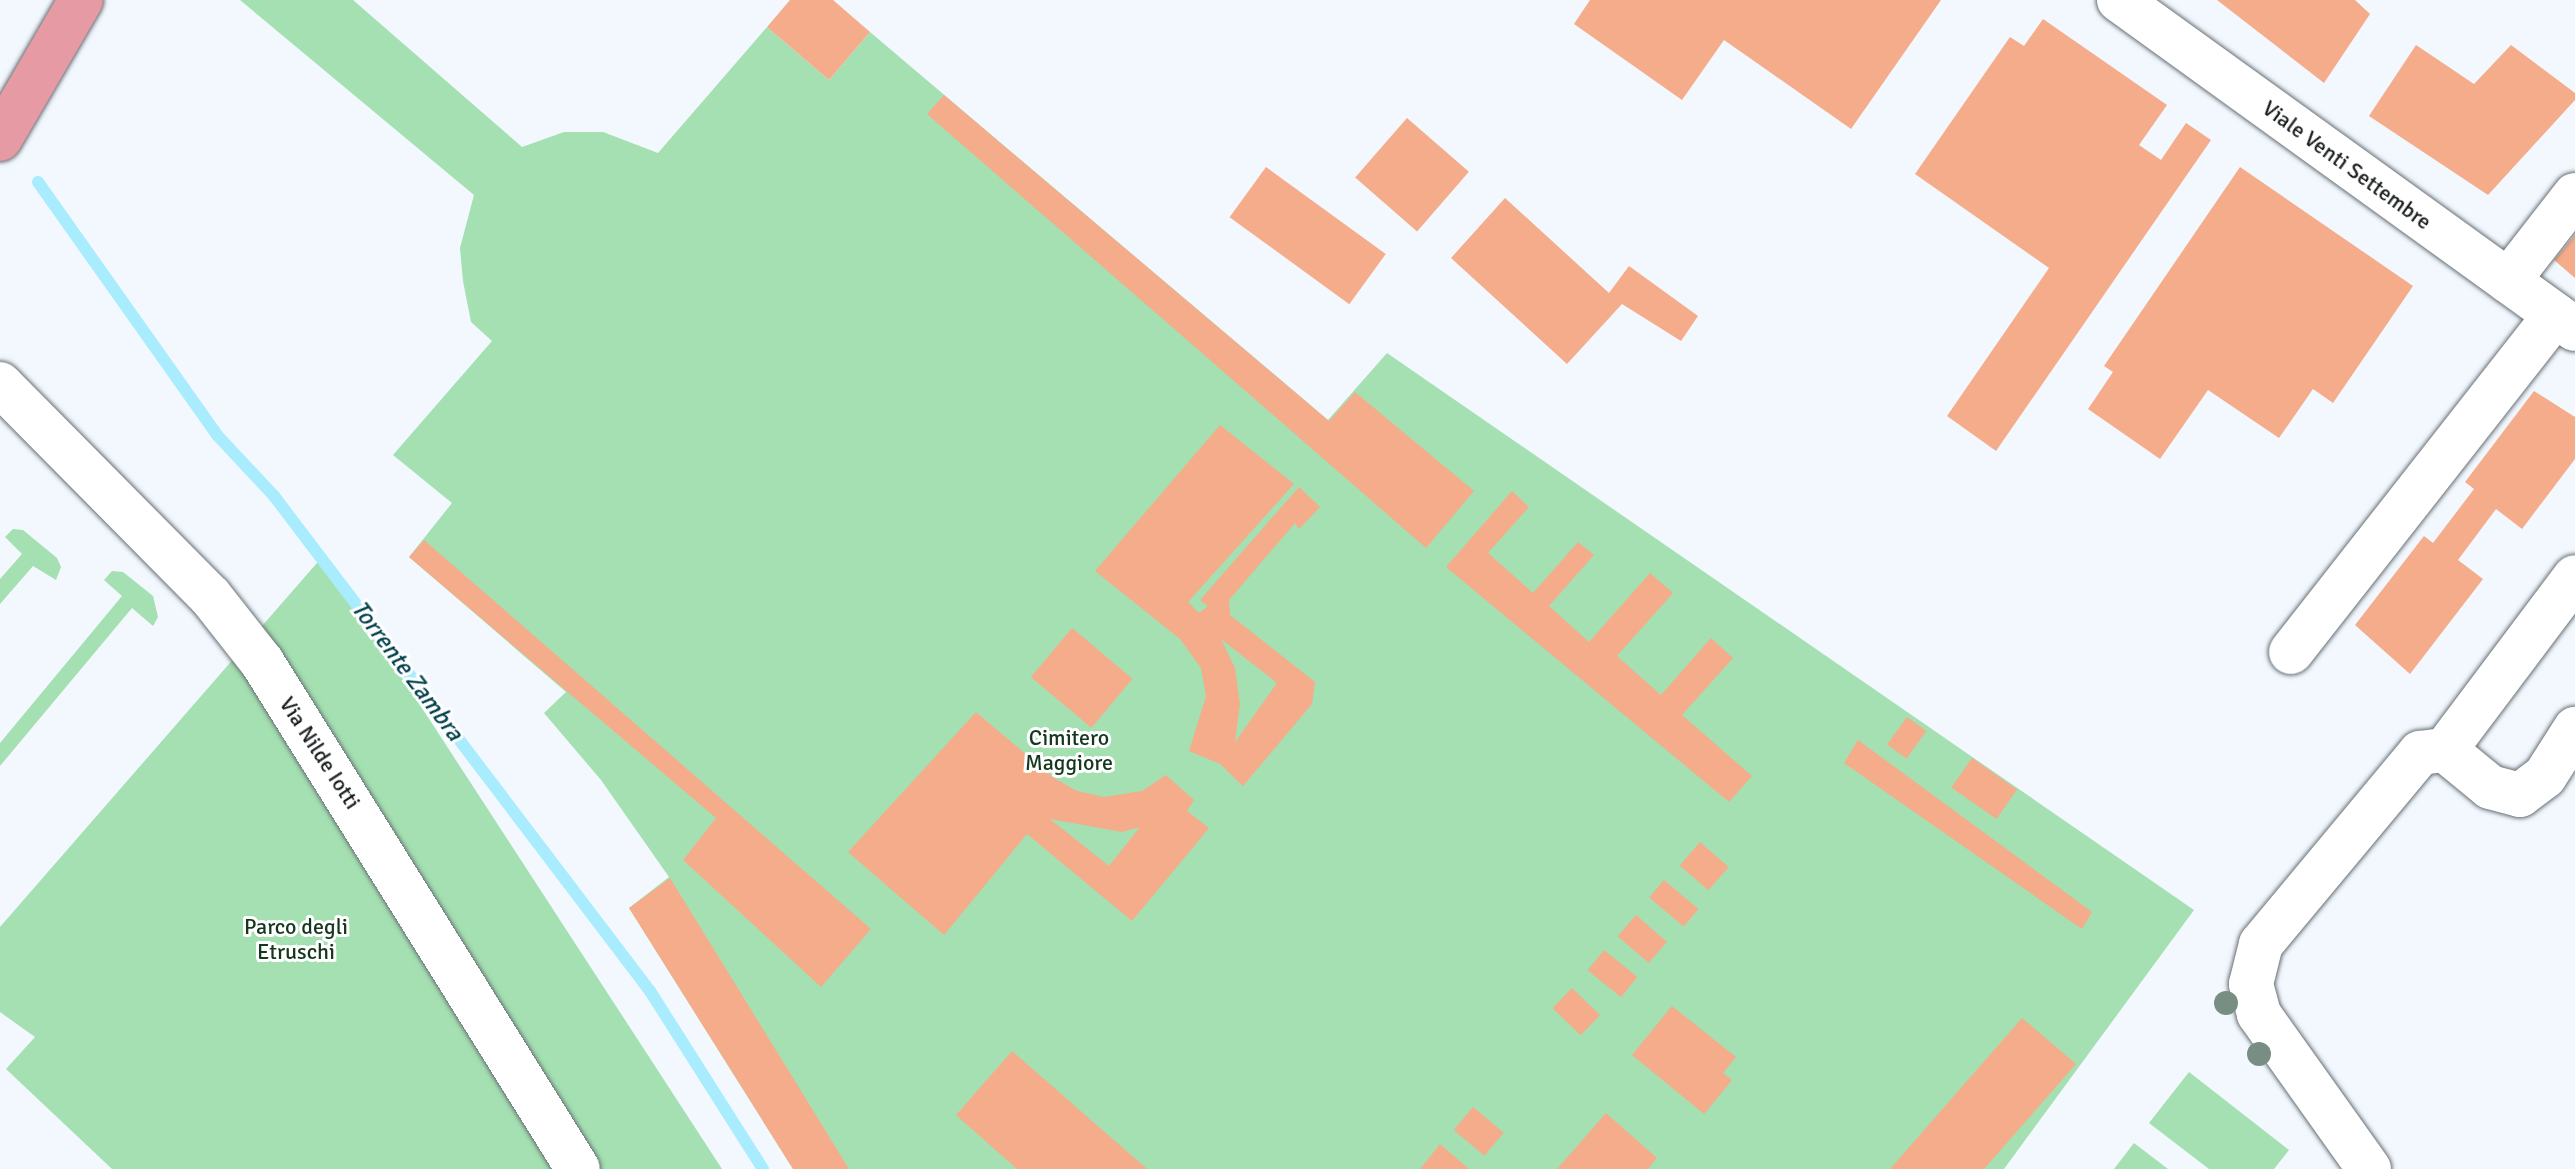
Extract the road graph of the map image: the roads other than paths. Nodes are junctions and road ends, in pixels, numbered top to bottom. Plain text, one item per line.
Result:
1 (81, 0) edge
2 (2132, 4) edge
3 (0, 139) edge
4 (2575, 195) edge
5 (2508, 281) junction
6 (2565, 322) edge
7 (0, 384) edge
8 (2575, 577) edge
9 (2291, 652) dead end
10 (2575, 729) edge
11 (2445, 750) junction
12 (578, 1169) edge
13 (2369, 1169) edge

1 - 3 main road
2 - 5 street, Viale Venti Settembre
4 - 5 street
5 - 6 street, Viale Venti Settembre
6 - 9 street
7 - 12 street, Via Nilde Iotti
8 - 11 street
10 - 11 street
11 - 13 street

